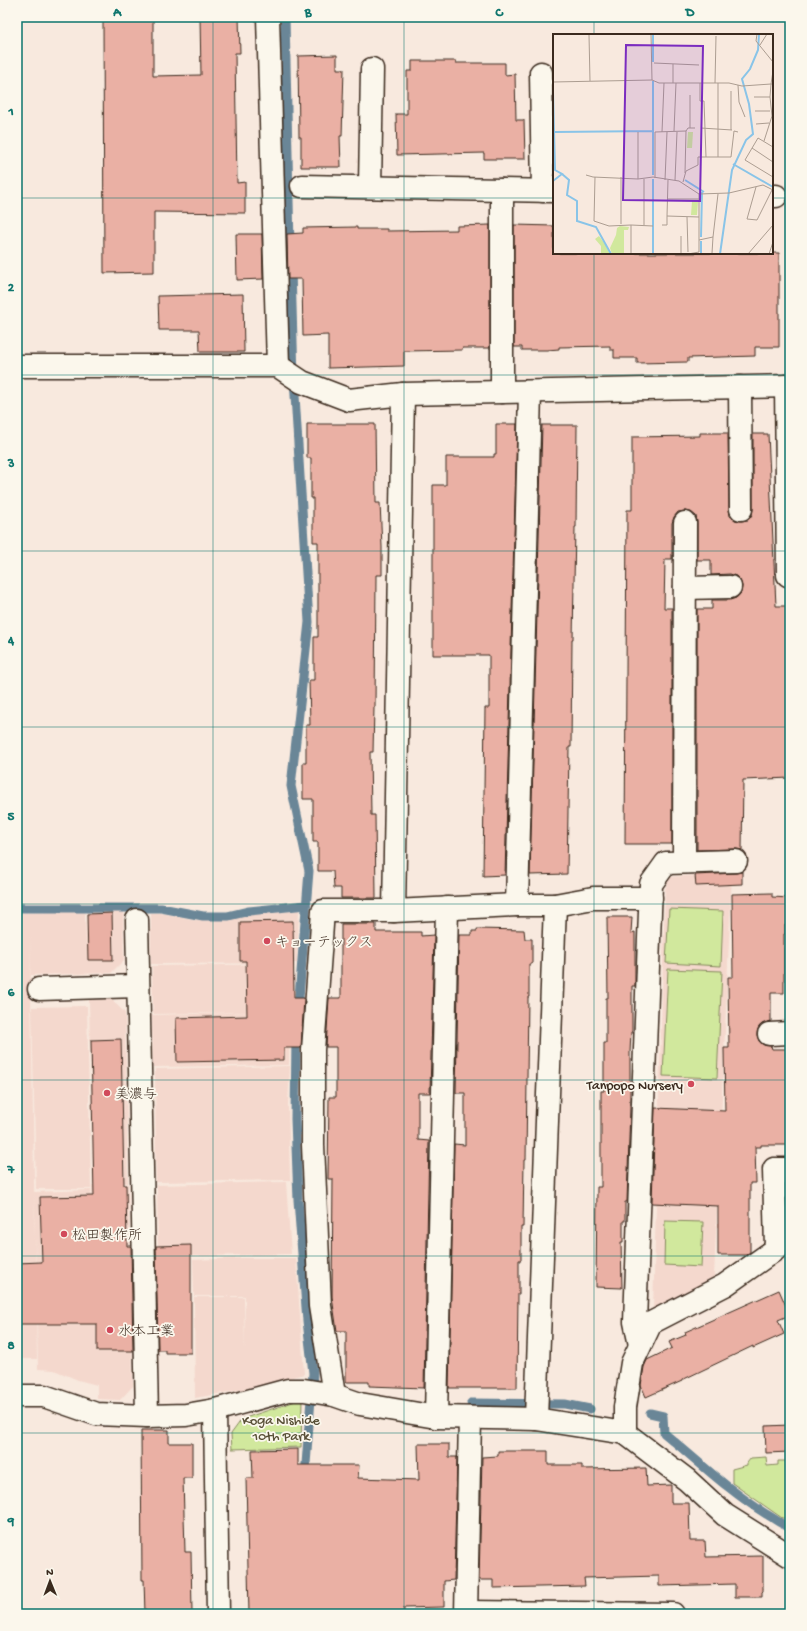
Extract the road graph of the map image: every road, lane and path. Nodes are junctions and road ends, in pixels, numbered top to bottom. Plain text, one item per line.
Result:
1 (268, 17) edge
2 (372, 69) dead end
3 (541, 74) dead end
4 (302, 186) dead end
5 (370, 187) junction
6 (502, 190) junction
7 (548, 191) edge
8 (17, 366) edge
9 (289, 374) junction
10 (788, 386) edge
11 (740, 387) junction
12 (502, 392) junction
13 (530, 392) junction
14 (403, 394) junction
15 (741, 509) dead end
16 (685, 523) dead end
17 (790, 575) edge
18 (730, 587) dead end
19 (685, 588) junction
20 (736, 861) dead end
21 (684, 862) junction
22 (651, 898) junction
23 (517, 905) junction
24 (555, 905) junction
25 (447, 908) junction
26 (394, 911) junction
27 (137, 920) dead end
28 (138, 986) junction
29 (39, 989) dead end
30 (790, 1169) edge
31 (640, 1345) junction
32 (320, 1392) junction
33 (17, 1396) edge
34 (536, 1408) junction
35 (215, 1410) junction
36 (147, 1416) junction
37 (436, 1417) junction
38 (470, 1418) junction
39 (625, 1433) junction
40 (790, 1556) edge
41 (466, 1613) edge
42 (218, 1614) edge
43 (673, 1614) edge

1 - 9 street
2 - 5 street
3 - 7 street
4 - 5 street
5 - 6 street
6 - 7 street
6 - 12 street
8 - 9 street
9 - 14 street
10 - 11 street
10 - 17 street
11 - 13 street
11 - 15 street
12 - 13 street
12 - 14 street
13 - 23 street
14 - 26 street
16 - 19 street
18 - 19 street
19 - 21 street
20 - 21 street
21 - 22 street
22 - 24 street
22 - 31 street
23 - 24 street
23 - 25 street
24 - 34 street
25 - 26 street
25 - 37 street
26 - 32 street
27 - 28 street
28 - 29 street
28 - 36 street
30 - 31 street
31 - 39 street
32 - 35 street
32 - 37 street
33 - 36 street
34 - 38 street
34 - 39 street
35 - 36 street
35 - 42 street
37 - 38 street
38 - 41 street
39 - 40 street
41 - 43 street

